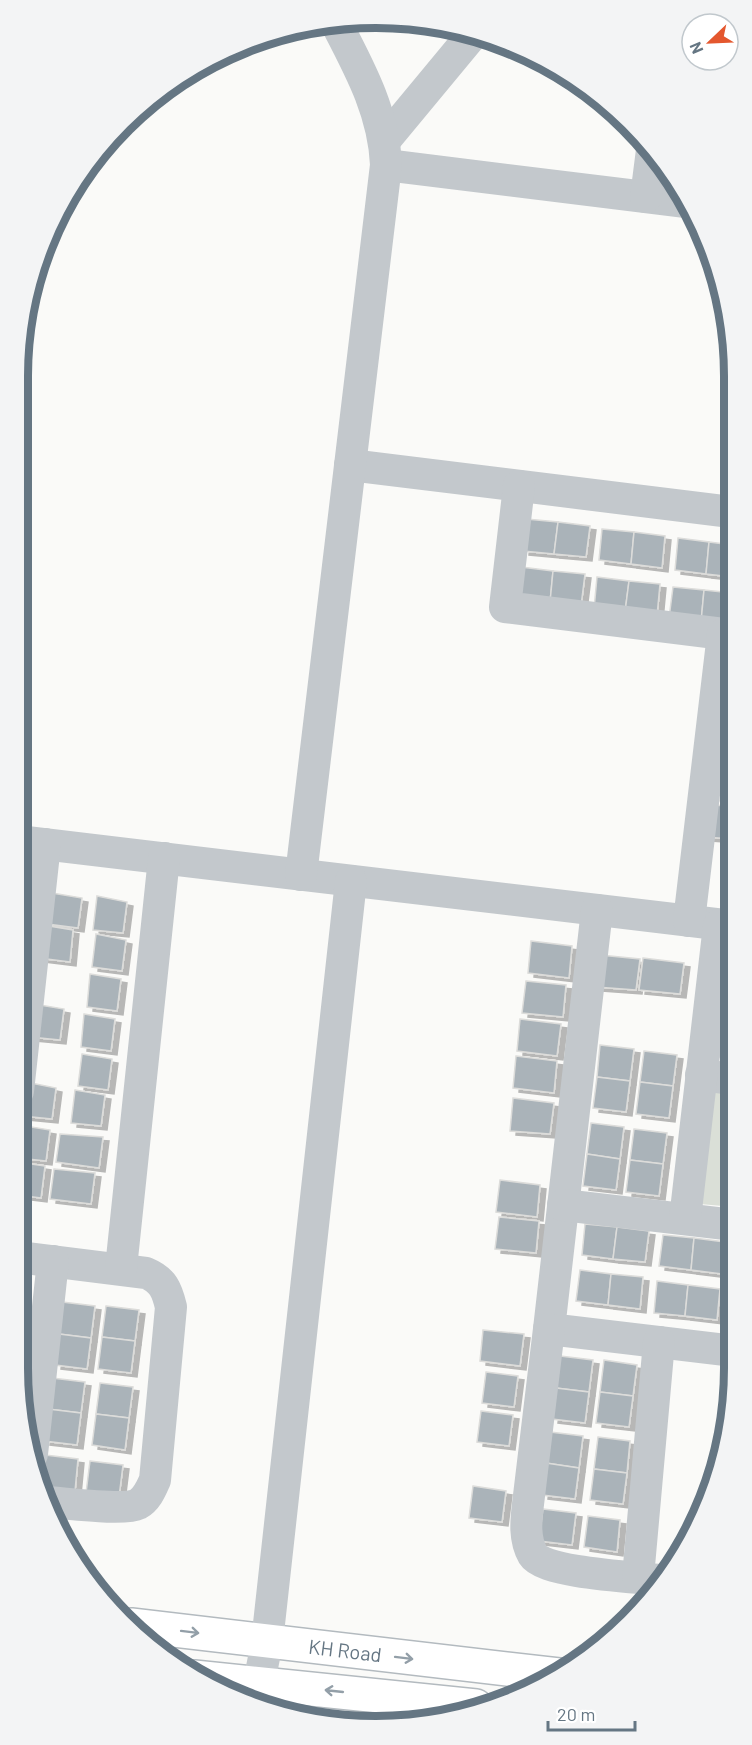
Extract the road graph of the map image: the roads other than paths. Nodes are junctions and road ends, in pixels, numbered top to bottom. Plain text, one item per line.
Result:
1 (340, 30) edge
2 (467, 40) edge
3 (385, 153) junction
4 (650, 162) edge
5 (646, 197) junction
6 (676, 201) edge
7 (350, 465) junction
8 (519, 486) junction
9 (723, 511) edge
10 (723, 633) edge
11 (723, 731) edge
12 (31, 843) edge
13 (164, 858) junction
14 (301, 875) junction
15 (29, 881) edge
16 (351, 881) junction
17 (597, 910) junction
18 (713, 924) edge
19 (701, 1075) junction
20 (723, 1078) edge
21 (563, 1205) junction
22 (685, 1219) junction
23 (723, 1224) edge
24 (29, 1258) edge
25 (54, 1261) junction
26 (121, 1268) junction
27 (549, 1329) junction
28 (658, 1342) junction
29 (723, 1350) edge
30 (34, 1433) edge
31 (55, 1502) edge
32 (649, 1579) edge
33 (143, 1627) edge
34 (267, 1642) junction
35 (543, 1674) edge
36 (219, 1679) edge
37 (259, 1683) junction
38 (466, 1705) edge

1 - 3 street
2 - 3 street
3 - 5 street
3 - 7 street
4 - 5 street
5 - 6 street
7 - 8 street
7 - 14 street
8 - 9 street
8 - 10 street
11 - 18 street
12 - 13 street
12 - 15 street
13 - 14 street
13 - 26 street
14 - 16 street
16 - 17 street
16 - 34 street
17 - 18 street
17 - 21 street
18 - 19 street
19 - 20 street
19 - 22 street
21 - 22 street
21 - 27 street
22 - 23 street
24 - 25 street
25 - 26 street
25 - 30 street
26 - 31 street
27 - 28 street
27 - 32 street
28 - 29 street
28 - 32 street
33 -> 34 main road, KH Road
34 -> 35 main road, KH Road
34 - 37 street
36 - 37 main road, KH Road
38 -> 37 main road, KH Road

